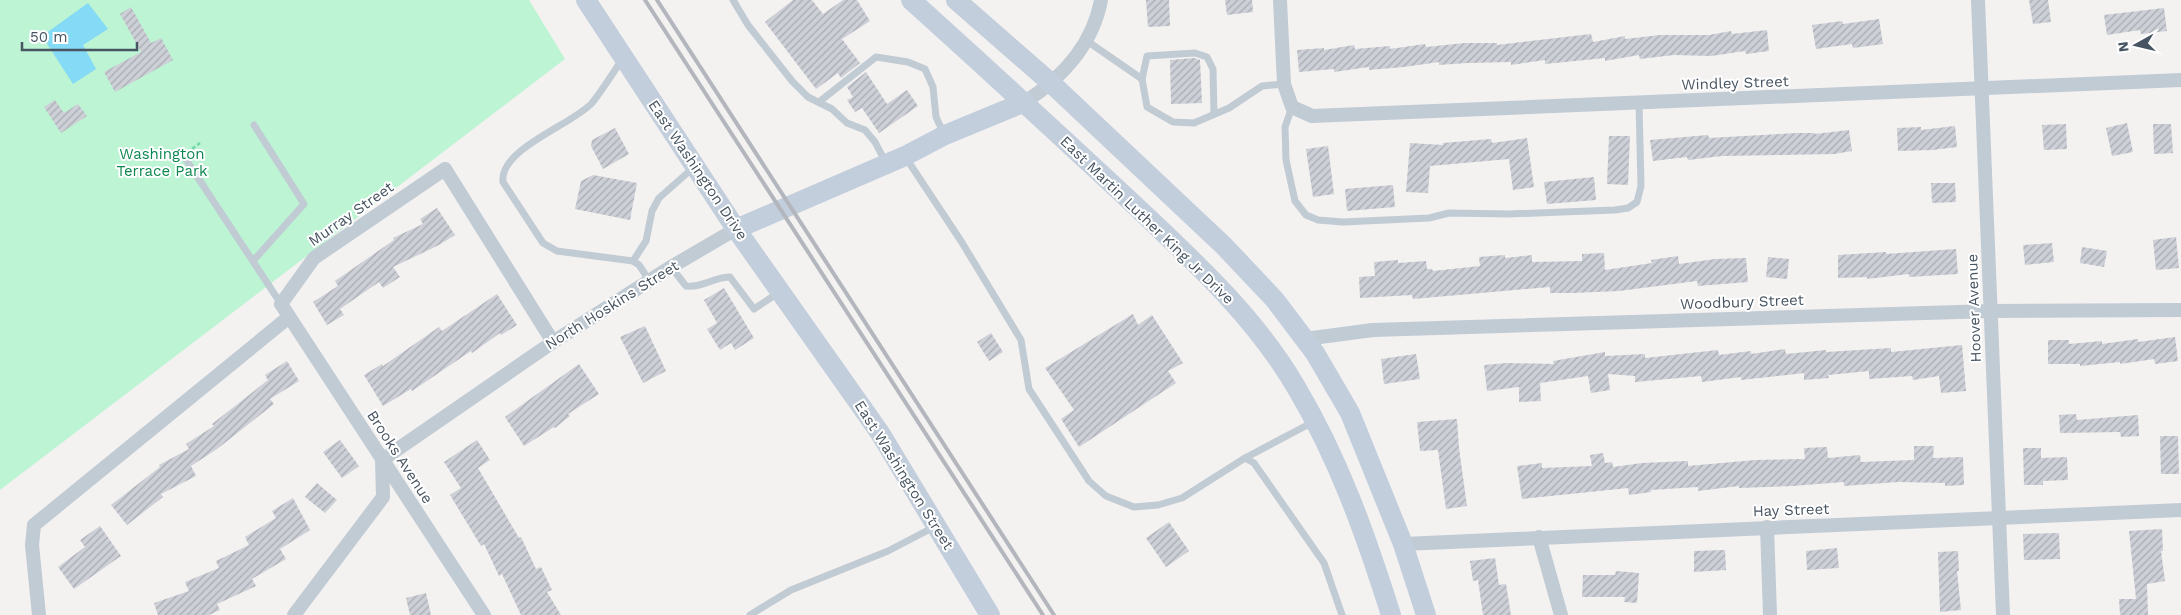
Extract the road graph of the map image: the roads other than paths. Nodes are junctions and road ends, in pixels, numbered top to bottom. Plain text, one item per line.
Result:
1 (586, 0) edge
2 (733, 0) edge
3 (911, 0) edge
4 (956, 0) edge
5 (1101, 0) edge
6 (1280, 0) edge
7 (1978, 0) edge
8 (1087, 41) junction
9 (623, 57) junction
10 (1142, 79) junction
11 (2181, 80) edge
12 (1051, 83) junction
13 (1284, 84) junction
14 (1981, 90) junction
15 (819, 102) junction
16 (1025, 102) junction
17 (1640, 103) junction
18 (1292, 107) junction
19 (1214, 114) junction
20 (254, 124) dead end
21 (944, 136) junction
22 (183, 155) dead end
23 (905, 156) junction
24 (886, 163) junction
25 (695, 166) junction
26 (736, 229) junction
27 (253, 261) junction
28 (633, 261) junction
29 (671, 267) junction
30 (649, 280) junction
31 (781, 291) junction
32 (281, 304) junction
33 (2181, 310) edge
34 (1991, 311) junction
35 (289, 317) junction
36 (814, 338) joint
37 (1305, 340) junction
38 (553, 342) junction
39 (1315, 421) junction
40 (1245, 458) junction
41 (382, 460) junction
42 (2181, 510) edge
43 (1999, 518) junction
44 (936, 526) junction
45 (1766, 527) junction
46 (1539, 537) junction
47 (1403, 544) junction
48 (39, 615) edge
49 (294, 615) edge
50 (484, 615) edge
51 (750, 615) edge
52 (990, 615) edge
53 (1342, 615) edge
54 (1391, 615) edge
55 (1426, 615) edge
56 (1561, 615) edge
57 (1770, 615) edge
58 (2003, 615) edge

1 - 9 main road, East Washington Drive
2 - 15 lane
3 - 16 main road, East Martin Luther King Jr Drive
4 - 12 main road
5 - 8 street
6 - 13 street
7 - 14 street, Hoover Avenue
8 - 10 lane
8 - 12 street
9 - 25 main road, East Washington Drive
9 - 28 lane
10 - 19 lane
10 - 19 lane
11 - 14 street, Windley Street
12 - 16 street
12 - 37 main road
13 - 18 street
13 - 19 lane
14 - 17 street, Windley Street
14 - 34 street, Hoover Avenue
15 - 21 lane
15 - 24 lane
16 - 21 main road, North Hoskins Street
16 - 39 main road, East Martin Luther King Jr Drive
17 - 18 street, Windley Street
17 - 18 lane
20 - 27 lane
21 - 23 main road, North Hoskins Street
22 - 27 lane
23 - 24 main road, North Hoskins Street
23 - 40 lane
24 - 26 main road, North Hoskins Street
25 - 26 main road, East Washington Drive
25 - 28 lane
26 - 29 street, North Hoskins Street
26 - 31 main road, East Washington Drive
27 - 32 lane
28 - 30 lane
29 - 30 street, North Hoskins Street
29 - 31 lane
30 - 38 street, North Hoskins Street
31 - 36 main road, East Washington Drive
32 - 35 street
32 - 38 street, Murray Street
33 - 34 street, Woodbury Street
34 - 37 street, Woodbury Street
34 - 43 street, Hoover Avenue
35 - 41 street, Brooks Avenue
35 - 48 street
36 - 44 main road, East Washington Street
37 - 47 main road
38 - 41 street, North Hoskins Street
39 - 40 lane
39 - 54 main road, East Martin Luther King Jr Drive
40 - 53 lane
41 - 49 street
41 - 50 street, Brooks Avenue
42 - 43 street, Hay Street
43 - 45 street, Hay Street
43 - 58 street, Hoover Avenue
44 - 51 lane
44 - 52 main road, East Washington Street
45 - 46 street, Hay Street
45 - 57 street
46 - 47 street, Hay Street
46 - 56 street
47 - 55 main road

